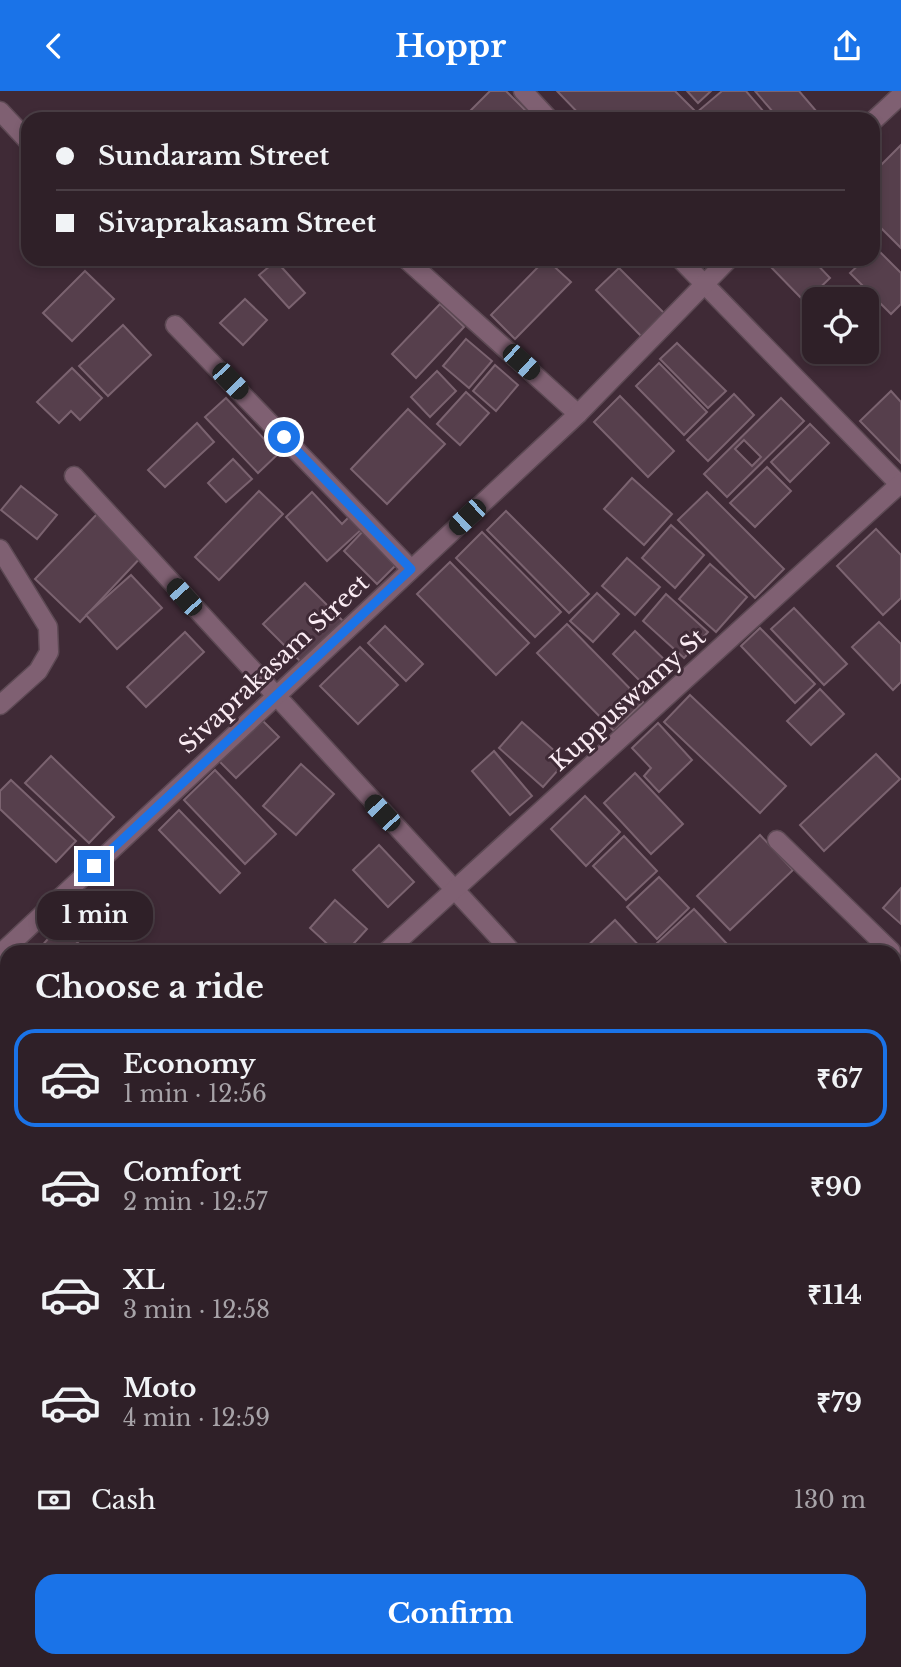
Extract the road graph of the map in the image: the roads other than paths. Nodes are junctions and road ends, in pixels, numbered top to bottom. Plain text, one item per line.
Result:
1 (523, 91) edge
2 (901, 95) edge
3 (0, 111) edge
4 (543, 112) edge
5 (880, 114) edge
6 (21, 134) edge
7 (414, 266) edge
8 (687, 266) edge
9 (721, 266) edge
10 (703, 283) junction
11 (175, 324) dead end
12 (578, 414) junction
13 (74, 476) dead end
14 (901, 485) edge
15 (0, 549) edge
16 (411, 569) junction
17 (275, 697) junction
18 (0, 705) edge
19 (777, 840) dead end
20 (454, 891) junction
21 (10, 945) edge
22 (394, 945) edge
23 (505, 945) edge
24 (885, 945) edge

1 - 4 street
2 - 5 street
3 - 6 street
7 - 12 street
8 - 10 street
9 - 10 street, Sivaprakasam Street
10 - 12 street, Sivaprakasam Street
10 - 14 street
11 - 16 street
12 - 16 street, Sivaprakasam Street
13 - 17 street
14 - 20 street, Kuppuswamy St
15 - 18 street
16 - 17 street, Sivaprakasam Street
17 - 20 street
17 - 21 street, Sivaprakasam Street
19 - 24 street
20 - 22 street, Kuppuswamy St
20 - 23 street

